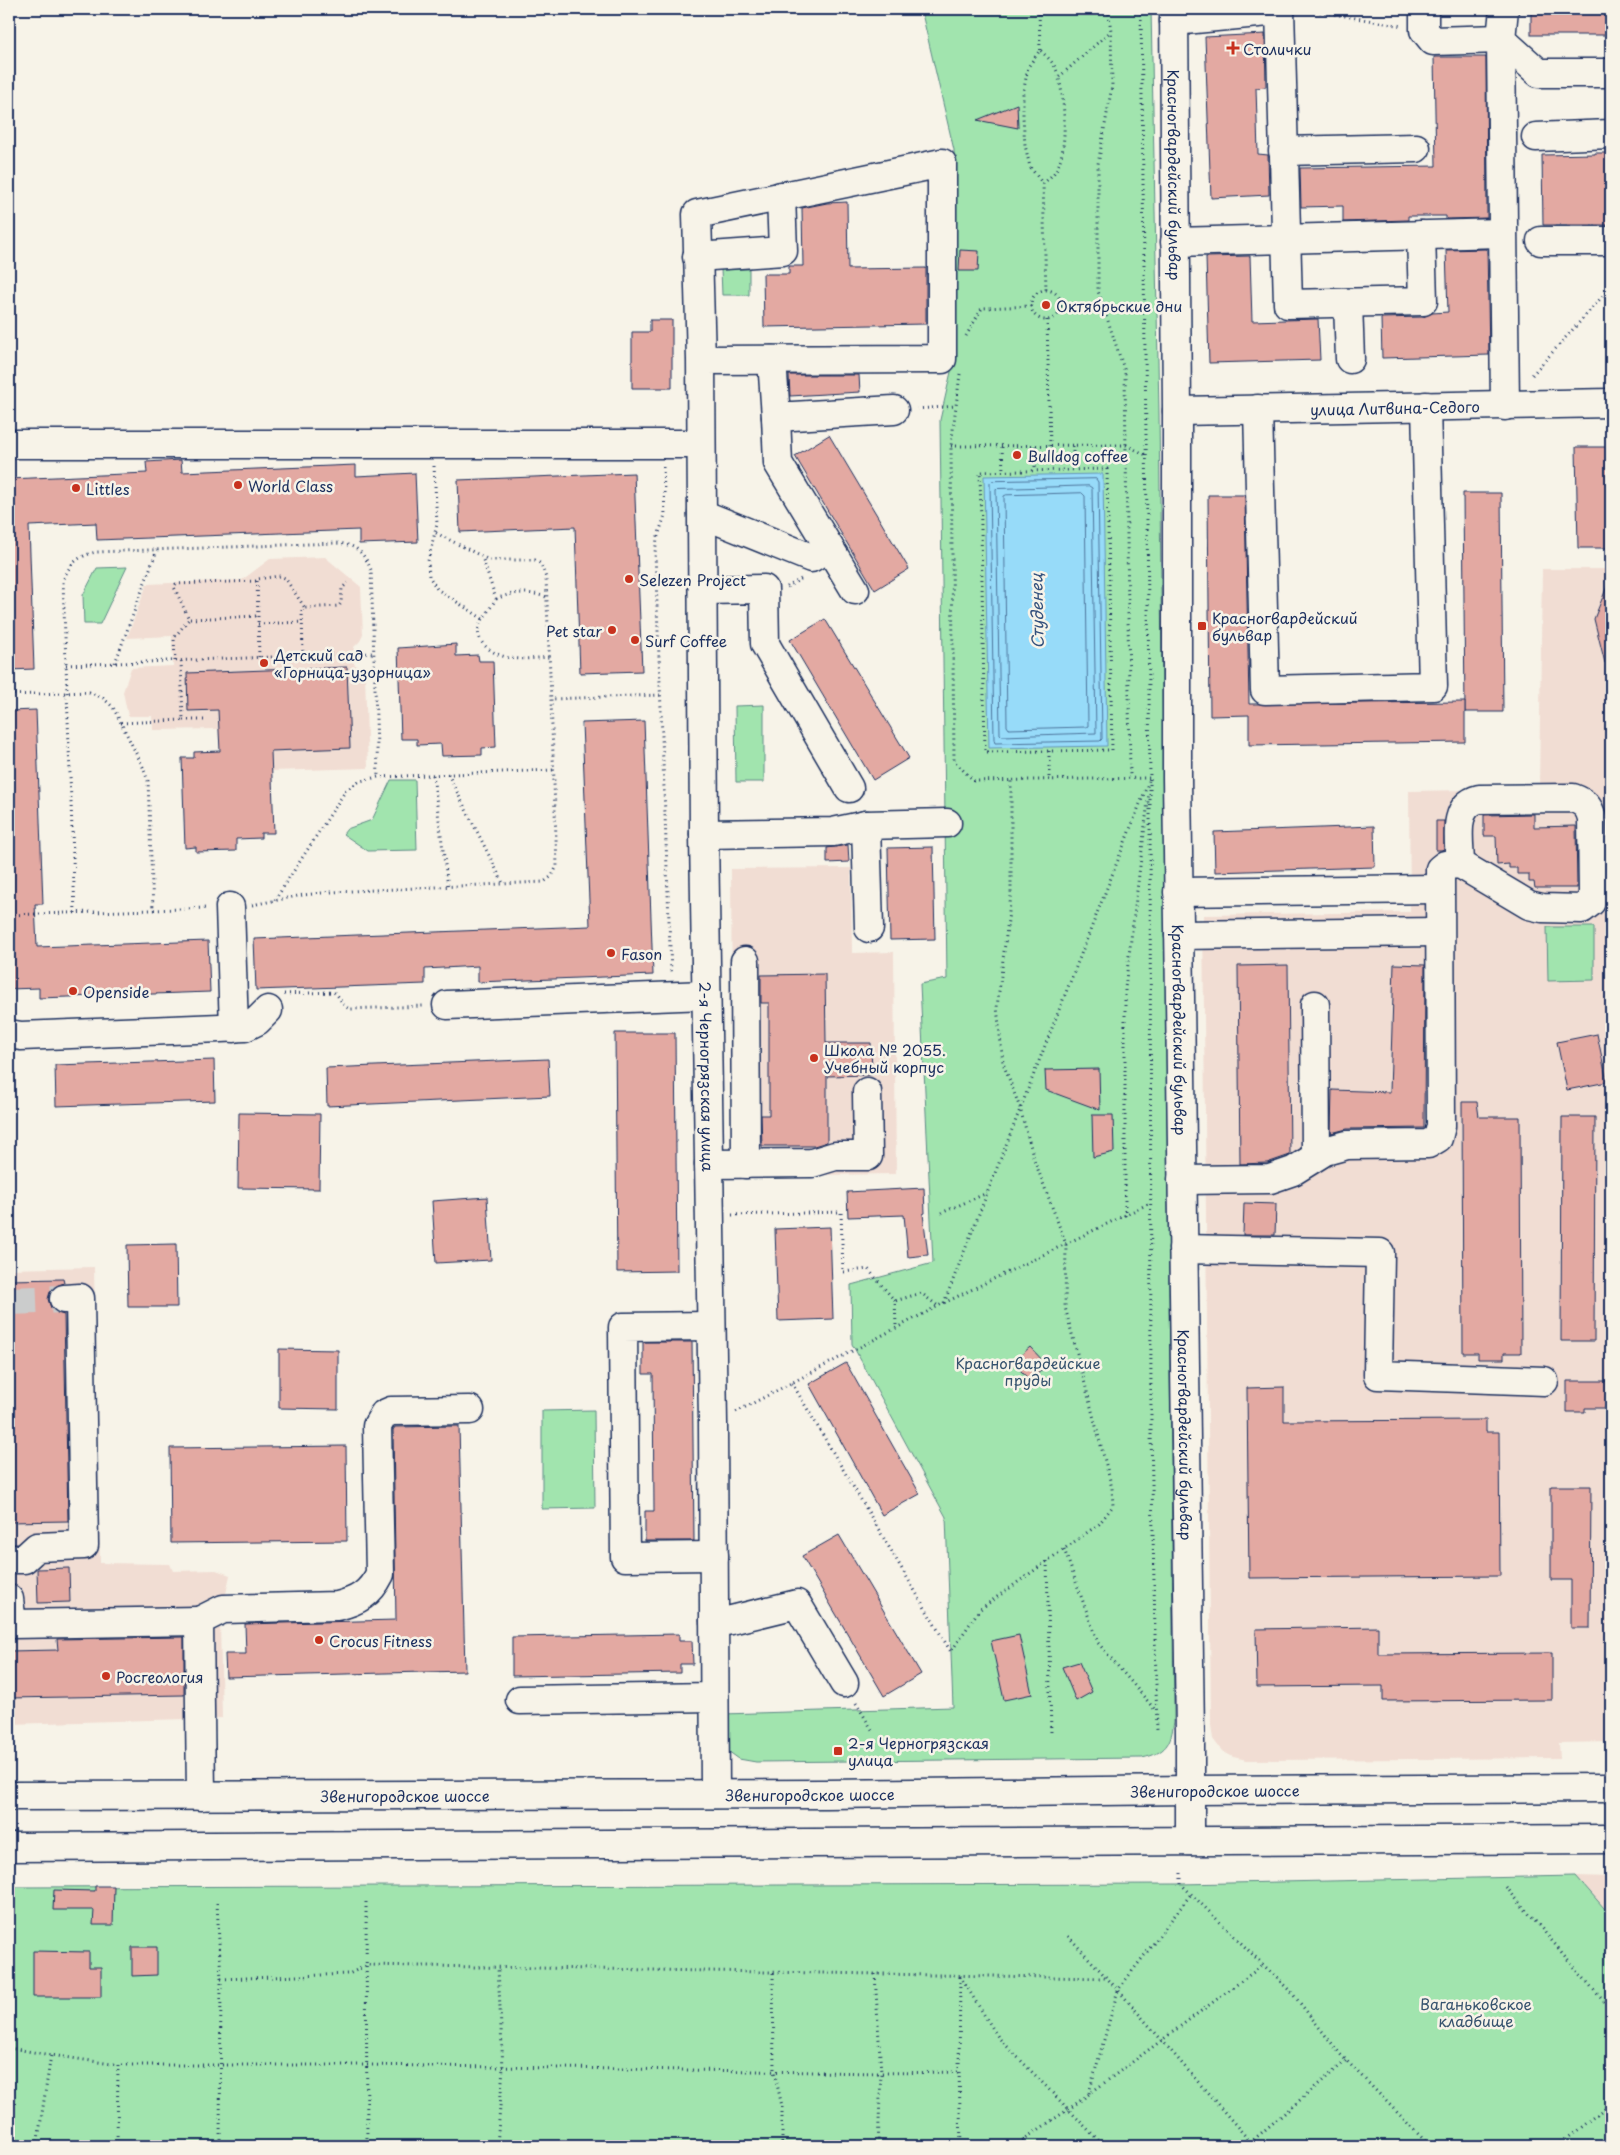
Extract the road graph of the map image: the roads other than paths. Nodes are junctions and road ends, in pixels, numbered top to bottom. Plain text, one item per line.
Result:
1 (1504, 9) edge
2 (1288, 10) edge
3 (1174, 15) edge
4 (1424, 20) edge
5 (1501, 39) junction
6 (1611, 73) edge
7 (1611, 134) edge
8 (1536, 137) dead end
9 (1416, 148) dead end
10 (1283, 151) junction
11 (780, 196) junction
12 (1502, 232) junction
13 (1421, 235) junction
14 (1286, 238) junction
15 (1541, 241) dead end
16 (1611, 241) edge
17 (1175, 242) junction
18 (697, 257) junction
19 (1348, 303) junction
20 (1350, 359) dead end
21 (701, 360) junction
22 (772, 360) junction
23 (1611, 403) edge
24 (1426, 406) junction
25 (1505, 406) junction
26 (1258, 409) junction
27 (894, 410) road end
28 (1177, 411) junction
29 (776, 417) junction
30 (9, 444) edge
31 (701, 444) junction
32 (702, 514) junction
33 (829, 547) junction
34 (703, 590) junction
35 (855, 590) dead end
36 (849, 788) dead end
37 (947, 823) dead end
38 (866, 825) junction
39 (704, 834) junction
40 (1460, 864) junction
41 (1439, 889) junction
42 (1178, 892) junction
43 (230, 907) road end
44 (868, 928) dead end
45 (1439, 932) junction
46 (1179, 935) junction
47 (744, 961) dead end
48 (706, 995) junction
49 (440, 1005) road end
50 (1315, 1005) dead end
51 (268, 1010) road end
52 (234, 1028) junction
53 (9, 1034) edge
54 (867, 1092) dead end
55 (1316, 1155) junction
56 (709, 1164) junction
57 (746, 1164) junction
58 (1182, 1180) junction
59 (1183, 1249) junction
60 (64, 1299) tunnel mouth
61 (711, 1326) junction
62 (1544, 1381) dead end
63 (470, 1410) dead end
64 (714, 1556) junction
65 (9, 1559) edge
66 (9, 1599) edge
67 (199, 1621) junction
68 (714, 1621) junction
69 (844, 1683) road end
70 (714, 1697) junction
71 (520, 1700) dead end
72 (1611, 1788) edge
73 (1190, 1790) junction
74 (715, 1794) junction
75 (9, 1796) edge
76 (201, 1796) junction
77 (1611, 1839) edge
78 (1190, 1841) junction
79 (9, 1847) edge

1 - 5 street
2 - 3 street
2 - 10 street
3 - 17 street, Красногвардейский бульвар
4 - 5 street
5 - 6 street
5 - 12 street
7 - 8 street
9 - 10 street
10 - 14 street
11 - 18 street, 2-я Черногрязская улица
11 - 18 street
11 - 22 street
12 - 13 street
12 - 25 street
13 - 14 street
13 - 19 street
14 - 17 street
14 - 19 street
15 - 16 street
17 - 28 street, Красногвардейский бульвар
18 - 21 street, 2-я Черногрязская улица
19 - 20 street
21 - 22 street
21 - 31 street, 2-я Черногрязская улица
22 - 29 street
23 - 25 street, улица Литвина-Седого
24 - 25 street, улица Литвина-Седого
24 - 26 street, улица Литвина-Седого
24 - 26 street
26 - 28 street, улица Литвина-Седого
27 - 29 street
28 - 42 street, Красногвардейский бульвар
29 - 33 street
30 - 31 street
31 - 32 street, 2-я Черногрязская улица
32 - 33 street
32 - 34 street, 2-я Черногрязская улица
33 - 35 street
34 - 36 street
34 - 39 street, 2-я Черногрязская улица
37 - 38 street
38 - 39 street
38 - 44 street
39 - 48 street, 2-я Черногрязская улица
40 - 40 street
40 - 41 street
41 - 42 street
41 - 45 street
42 - 46 street, Красногвардейский бульвар
43 - 52 street
45 - 46 street
45 - 55 street
46 - 58 street, Красногвардейский бульвар
47 - 57 street
48 - 49 street
48 - 56 street, 2-я Черногрязская улица
50 - 55 street
51 - 52 street
52 - 53 street
54 - 57 street
55 - 58 street
56 - 57 street
56 - 61 street, 2-я Черногрязская улица
58 - 59 street, Красногвардейский бульвар
59 - 62 street
59 - 73 street, Красногвардейский бульвар
60 - 65 street
61 - 64 street, 2-я Черногрязская улица
61 - 64 street
63 - 67 street
64 - 68 street, 2-я Черногрязская улица
66 - 67 street
67 - 76 street
68 - 69 street
68 - 70 street, 2-я Черногрязская улица
70 - 71 street
70 - 74 street, 2-я Черногрязская улица
72 - 73 street, Звенигородское шоссе
73 - 74 street, Звенигородское шоссе
73 - 78 street, Красногвардейский бульвар
74 - 76 street, Звенигородское шоссе
75 - 76 street, Звенигородское шоссе
77 - 78 street
78 - 79 street

